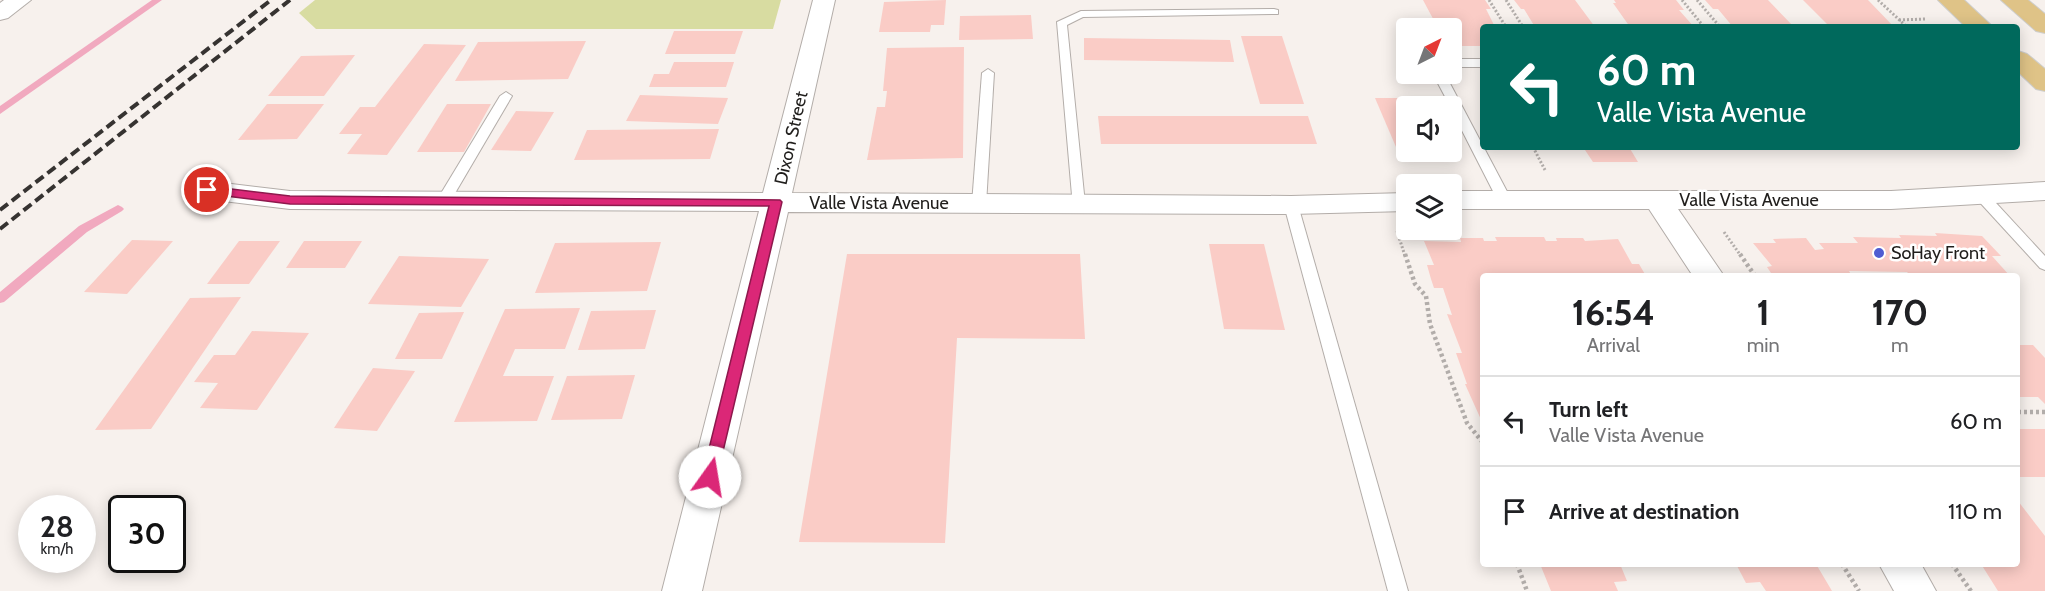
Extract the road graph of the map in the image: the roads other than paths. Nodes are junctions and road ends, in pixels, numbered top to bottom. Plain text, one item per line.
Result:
1 (20, 0) edge
2 (824, 0) edge
3 (1950, 0) edge
4 (2013, 0) edge
5 (1274, 12) dead end
6 (0, 13) edge
7 (1978, 24) edge
8 (2045, 26) edge
9 (2020, 62) edge
10 (1462, 63) edge
11 (1480, 63) edge
12 (988, 74) dead end
13 (2045, 83) edge
14 (1444, 84) edge
15 (506, 96) dead end
16 (207, 190) dead end
17 (2045, 191) edge
18 (1979, 193) junction
19 (1504, 199) junction
20 (444, 200) junction
21 (1462, 200) edge
22 (1657, 200) junction
23 (776, 202) junction
24 (979, 204) junction
25 (1078, 204) junction
26 (1291, 205) junction
27 (1396, 214) edge
28 (2045, 265) edge
29 (1707, 273) edge
30 (1901, 567) edge
31 (682, 591) edge
32 (1398, 591) edge
33 (1916, 591) edge

1 - 6 street
2 - 23 street, Dixon Street
3 - 7 main road
4 - 8 main road
5 - 25 lane
9 - 13 main road
10 - 11 lane
12 - 24 lane
14 - 19 lane
15 - 20 lane
16 - 20 street, Valle Vista Avenue
17 - 18 street, Valle Vista Avenue
18 - 22 street, Valle Vista Avenue
18 - 28 lane
19 - 21 street, Valle Vista Avenue
19 - 22 street, Valle Vista Avenue
20 - 23 street, Valle Vista Avenue
22 - 29 street
23 - 24 street, Valle Vista Avenue
23 - 31 street, Dixon Street
24 - 25 street, Valle Vista Avenue
25 - 26 street, Valle Vista Avenue
26 - 27 street, Valle Vista Avenue
26 - 32 lane
30 - 33 street

